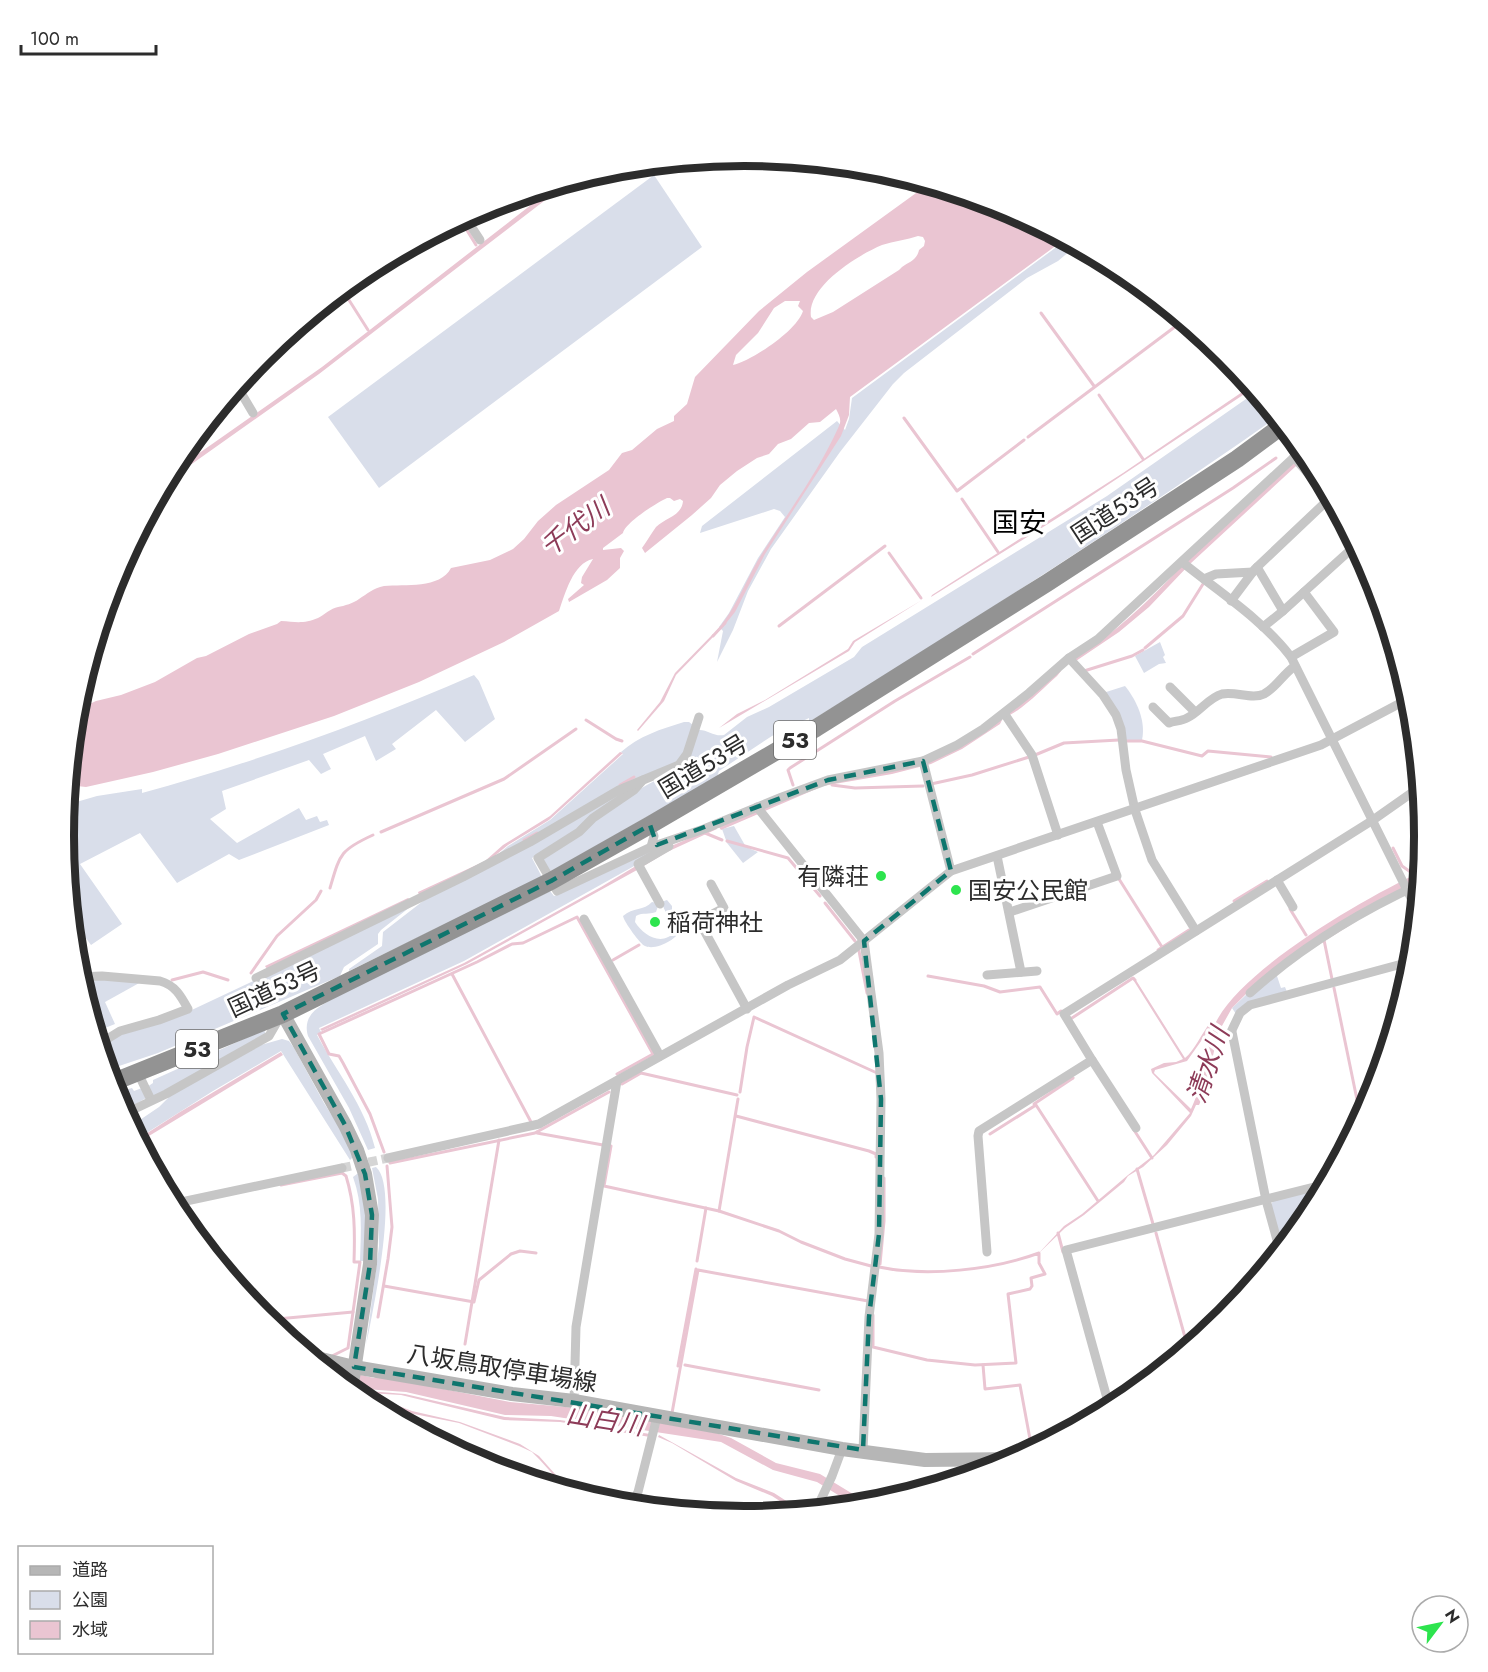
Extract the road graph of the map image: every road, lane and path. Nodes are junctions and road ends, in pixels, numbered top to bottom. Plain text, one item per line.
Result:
1 (470, 225) edge
2 (480, 240) dead end
3 (241, 393) edge
4 (253, 413) dead end
5 (1277, 429) edge
6 (1294, 457) joint
7 (1309, 474) edge
8 (1327, 505) edge
9 (1350, 550) edge
10 (1182, 562) junction
11 (1255, 570) junction
12 (1203, 579) junction
13 (1304, 592) junction
14 (1231, 601) junction
15 (1283, 611) junction
16 (1263, 627) junction
17 (1069, 658) junction
18 (1293, 661) junction
19 (1170, 687) dead end
20 (1401, 703) edge
21 (1153, 707) dead end
22 (1004, 712) junction
23 (1195, 712) junction
24 (699, 717) dead end
25 (1332, 739) junction
26 (923, 761) junction
27 (643, 780) junction
28 (1413, 792) edge
29 (757, 807) junction
30 (1135, 810) junction
31 (1373, 820) junction
32 (1097, 822) junction
33 (650, 825) junction
34 (696, 832) junction
35 (1058, 836) junction
36 (651, 847) junction
37 (997, 856) junction
38 (951, 871) junction
39 (1277, 880) junction
40 (550, 881) junction
41 (711, 884) dead end
42 (1412, 888) edge
43 (1407, 890) junction
44 (1411, 899) edge
45 (660, 904) dead end
46 (1293, 907) dead end
47 (1010, 912) junction
48 (584, 919) dead end
49 (1196, 932) junction
50 (864, 941) junction
51 (1403, 964) edge
52 (1037, 971) dead end
53 (1022, 972) junction
54 (987, 975) dead end
55 (88, 977) edge
56 (256, 978) dead end
57 (1250, 993) dead end
58 (747, 1009) junction
59 (283, 1014) junction
60 (105, 1040) edge
61 (660, 1056) junction
62 (1092, 1060) junction
63 (138, 1073) junction
64 (120, 1080) edge
65 (617, 1081) junction
66 (151, 1100) junction
67 (132, 1110) edge
68 (1136, 1128) dead end
69 (388, 1158) tunnel mouth
70 (342, 1168) tunnel mouth
71 (1315, 1187) edge
72 (1266, 1200) junction
73 (182, 1202) edge
74 (1278, 1242) edge
75 (987, 1251) dead end
76 (328, 1362) edge
77 (354, 1369) junction
78 (353, 1381) edge
79 (1107, 1400) edge
80 (574, 1401) junction
81 (657, 1417) junction
82 (842, 1449) junction
83 (863, 1450) junction
84 (990, 1459) edge
85 (635, 1498) edge
86 (820, 1502) edge

1 - 2 street
3 - 4 street
5 - 33 highway, 国道53号 / 53
6 - 7 street
6 - 10 street
8 - 11 street
9 - 13 street
10 - 12 street
10 - 17 street
11 - 12 street
11 - 14 street
11 - 15 street
12 - 14 street
13 - 15 street
13 - 18 street
14 - 16 street
15 - 16 street
16 - 18 street
17 - 22 street
17 - 30 street
18 - 23 street
18 - 25 street
19 - 23 street
20 - 25 street
21 - 23 street
22 - 26 street
22 - 35 street
24 - 27 street
25 - 30 street
25 - 31 street
26 - 29 street
26 - 38 street
27 - 40 street
27 - 56 street
28 - 31 street
29 - 34 street
29 - 50 street
30 - 32 street
30 - 49 street
31 - 39 street
31 - 43 street
32 - 35 street
32 - 47 street
33 - 36 street
33 - 40 highway, 国道53号 / 53
34 - 36 street
34 - 45 street
35 - 37 street
36 - 40 street
37 - 38 street
37 - 47 street
38 - 50 street
39 - 46 street
39 - 49 street
40 - 59 highway, 国道53号 / 53
41 - 58 street
42 - 43 street
43 - 44 street
43 - 57 street
47 - 53 street
48 - 61 street
49 - 62 street
50 - 58 street
50 - 83 street
51 - 72 street
52 - 53 street
53 - 54 street
55 - 60 street
58 - 61 street
59 - 63 highway, 国道53号 / 53
59 - 66 street
59 - 77 main road
61 - 65 street
62 - 68 street
62 - 75 street
63 - 64 highway, 国道53号 / 53
63 - 66 street
65 - 69 street
65 - 80 street
66 - 67 street
70 - 73 street
71 - 72 street
72 - 74 street
72 - 79 street
76 - 77 main road, 八坂鳥取停車場線
77 - 78 main road
77 - 80 main road, 八坂鳥取停車場線
80 - 81 main road, 八坂鳥取停車場線
81 - 82 main road, 八坂鳥取停車場線
81 - 85 street
82 - 83 main road, 八坂鳥取停車場線
82 - 86 street
83 - 84 main road, 八坂鳥取停車場線

